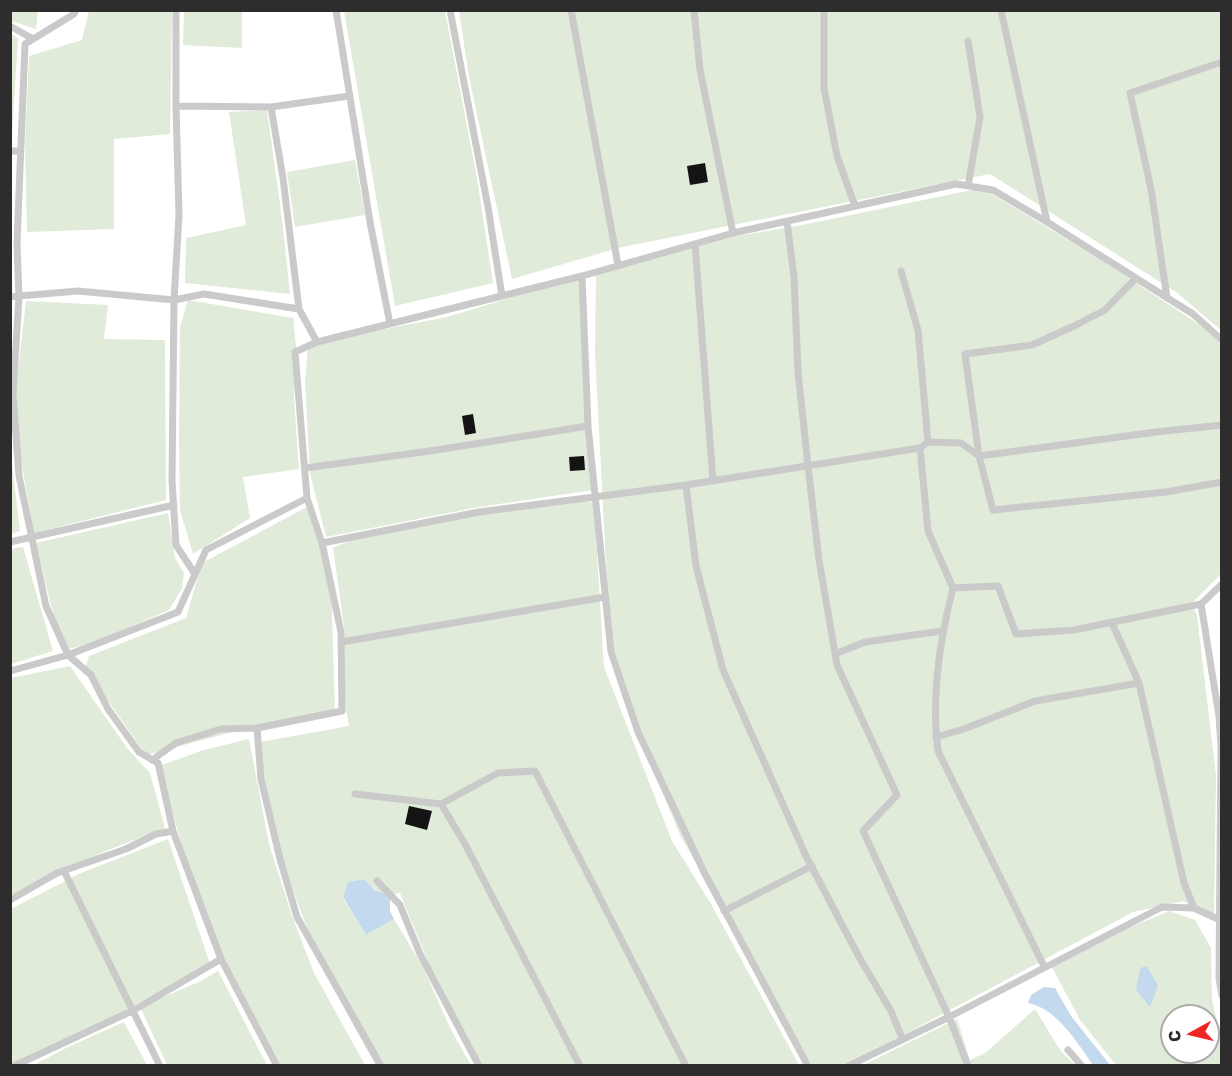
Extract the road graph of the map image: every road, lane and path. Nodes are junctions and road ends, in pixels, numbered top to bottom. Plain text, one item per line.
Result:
1 (76, 10) edge
2 (176, 10) edge
3 (336, 10) edge
4 (450, 10) edge
5 (571, 10) edge
6 (694, 10) edge
7 (824, 10) edge
8 (1001, 10) edge
9 (10, 26) edge
10 (33, 39) junction
11 (968, 41) dead end
12 (1221, 62) edge
13 (349, 96) junction
14 (176, 106) junction
15 (271, 107) junction
16 (10, 151) edge
17 (20, 151) junction
18 (968, 186) junction
19 (855, 206) junction
20 (787, 221) junction
21 (1047, 222) junction
22 (733, 233) junction
23 (14, 244) edge
24 (694, 244) junction
25 (618, 265) junction
26 (901, 272) dead end
27 (582, 276) junction
28 (1136, 278) junction
29 (19, 296) junction
30 (502, 296) junction
31 (10, 297) edge
32 (1167, 298) junction
33 (174, 300) junction
34 (299, 309) junction
35 (390, 324) junction
36 (1221, 340) edge
37 (317, 342) junction
38 (13, 417) edge
39 (1221, 425) edge
40 (588, 426) junction
41 (928, 442) junction
42 (920, 448) junction
43 (980, 456) junction
44 (808, 466) junction
45 (305, 468) junction
46 (713, 481) junction
47 (1221, 482) edge
48 (687, 485) junction
49 (595, 497) junction
50 (307, 498) junction
51 (174, 504) junction
52 (31, 537) junction
53 (10, 542) edge
54 (322, 543) junction
55 (195, 574) junction
56 (1221, 584) edge
57 (953, 588) junction
58 (605, 597) junction
59 (1201, 604) junction
60 (1112, 623) junction
61 (942, 630) junction
62 (341, 642) junction
63 (835, 654) junction
64 (68, 655) junction
65 (10, 671) edge
66 (1139, 683) junction
67 (1220, 716) edge
68 (256, 728) junction
69 (936, 738) junction
70 (152, 760) junction
71 (355, 794) dead end
72 (441, 804) junction
73 (173, 831) junction
74 (812, 866) junction
75 (64, 871) junction
76 (377, 881) dead end
77 (10, 900) edge
78 (1194, 908) junction
79 (724, 911) junction
80 (1221, 921) edge
81 (221, 959) junction
82 (1044, 966) junction
83 (1221, 996) edge
84 (135, 1010) junction
85 (950, 1017) junction
86 (902, 1038) junction
87 (1068, 1050) dead end
88 (14, 1065) edge
89 (160, 1065) edge
90 (277, 1065) edge
91 (381, 1065) edge
92 (479, 1065) edge
93 (580, 1065) edge
94 (686, 1065) edge
95 (808, 1065) edge
96 (848, 1065) edge
97 (968, 1065) edge
98 (1082, 1065) edge

1 - 10 lane
2 - 14 lane
3 - 13 lane
4 - 30 lane
5 - 25 lane
6 - 22 lane
7 - 19 lane
8 - 21 lane
9 - 10 lane
10 - 17 lane
11 - 18 lane
12 - 32 lane
13 - 15 lane
13 - 35 lane
14 - 15 lane
14 - 33 lane
15 - 34 lane
16 - 17 lane
17 - 23 lane
18 - 19 lane
18 - 21 lane
19 - 20 lane
20 - 22 lane
20 - 44 lane
21 - 28 lane
22 - 24 lane
23 - 29 lane
24 - 25 lane
24 - 46 lane
25 - 27 lane
26 - 41 lane
27 - 30 lane
27 - 40 lane
28 - 32 lane
28 - 43 lane
29 - 31 lane
29 - 33 lane
29 - 38 lane
30 - 35 lane
32 - 36 lane
33 - 34 lane
33 - 51 lane
34 - 37 lane
35 - 37 lane
37 - 45 lane
38 - 52 lane
39 - 43 lane
40 - 45 lane
40 - 49 lane
41 - 42 lane
41 - 43 lane
42 - 44 lane
42 - 57 lane
43 - 47 lane
44 - 46 lane
44 - 63 lane
45 - 50 lane
46 - 48 lane
48 - 49 lane
48 - 74 lane
49 - 54 lane
49 - 58 lane
50 - 54 lane
50 - 55 lane
51 - 52 lane
51 - 55 lane
52 - 53 lane
52 - 64 lane
54 - 62 lane
55 - 64 lane
56 - 59 lane
57 - 60 lane
57 - 61 lane
58 - 62 lane
58 - 79 lane
59 - 60 lane
59 - 67 lane
60 - 66 lane
61 - 63 lane
61 - 69 lane
62 - 68 lane
63 - 85 lane
64 - 65 lane
64 - 70 lane
66 - 69 lane
66 - 78 lane
67 - 80 lane
68 - 70 lane
68 - 91 lane
69 - 82 lane
70 - 73 lane
71 - 72 lane
72 - 93 lane
72 - 94 lane
73 - 75 lane
73 - 81 lane
74 - 79 lane
74 - 86 lane
75 - 77 lane
75 - 84 lane
76 - 92 lane
78 - 80 lane
78 - 82 lane
79 - 95 lane
80 - 83 lane
81 - 84 lane
81 - 90 lane
82 - 85 lane
84 - 88 lane
84 - 89 lane
85 - 86 lane
85 - 97 lane
86 - 96 lane
87 - 98 lane

